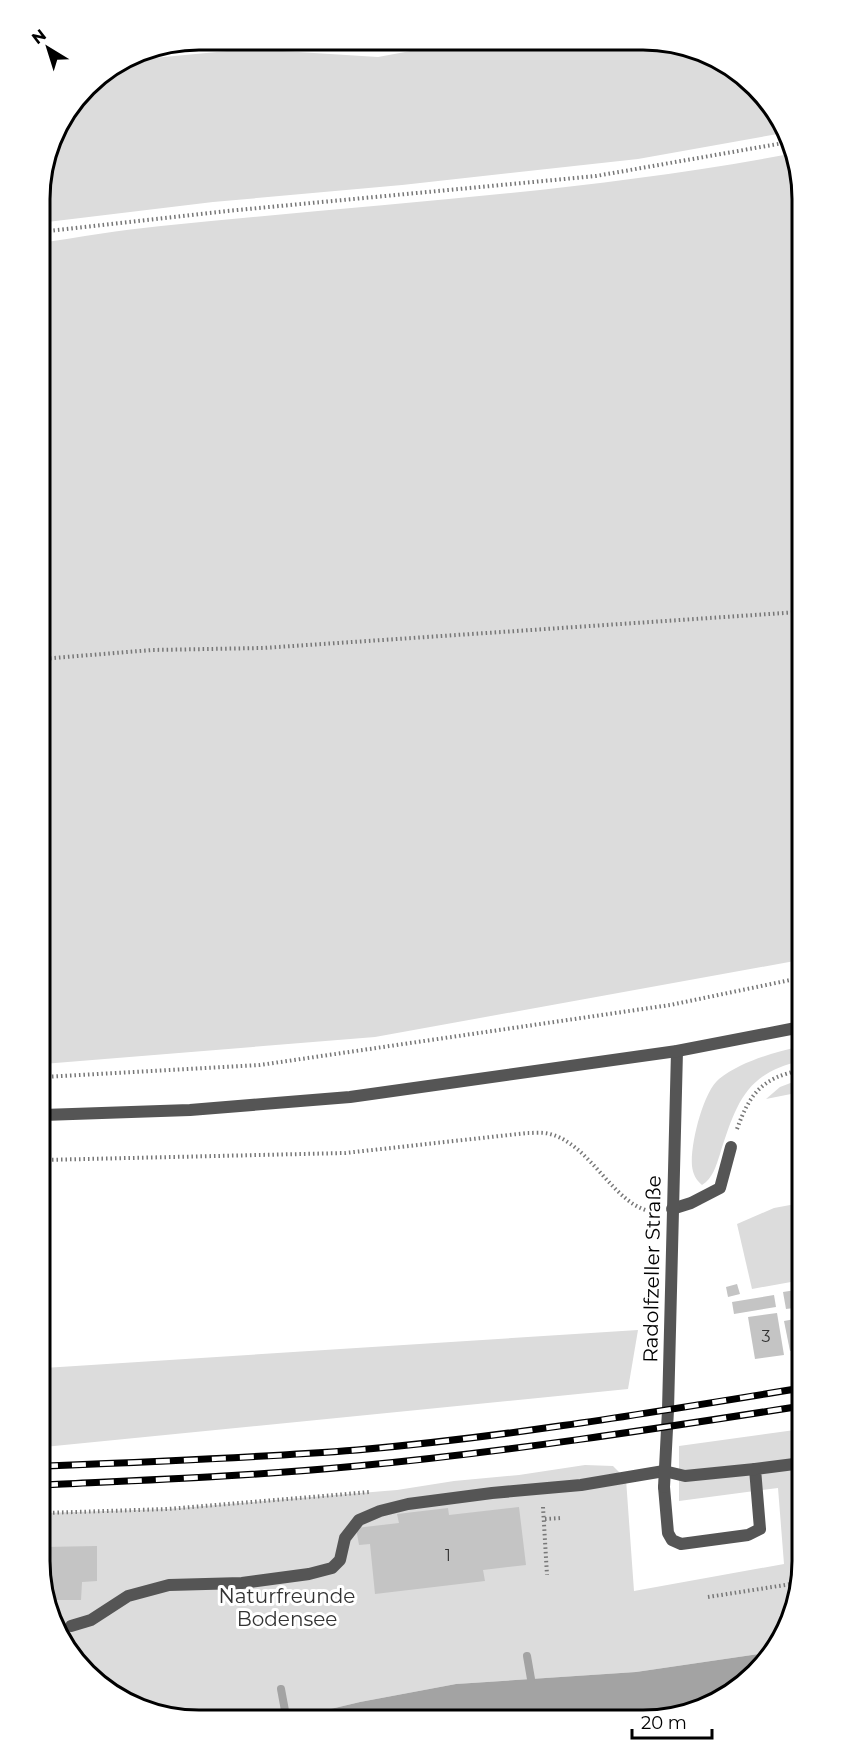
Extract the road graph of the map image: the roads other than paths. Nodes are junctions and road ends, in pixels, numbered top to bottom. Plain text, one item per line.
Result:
1 (792, 1029) edge
2 (677, 1052) junction
3 (49, 1115) edge
4 (731, 1147) road end
5 (672, 1209) junction
6 (792, 1464) edge
7 (755, 1469) junction
8 (664, 1471) junction
9 (71, 1626) dead end

1 - 2 street
2 - 3 street
2 - 5 street, Radolfzeller Straße
4 - 5 street
5 - 8 street, Radolfzeller Straße
6 - 7 street
7 - 8 street
7 - 8 street, Radolfzeller Straße
8 - 9 street

